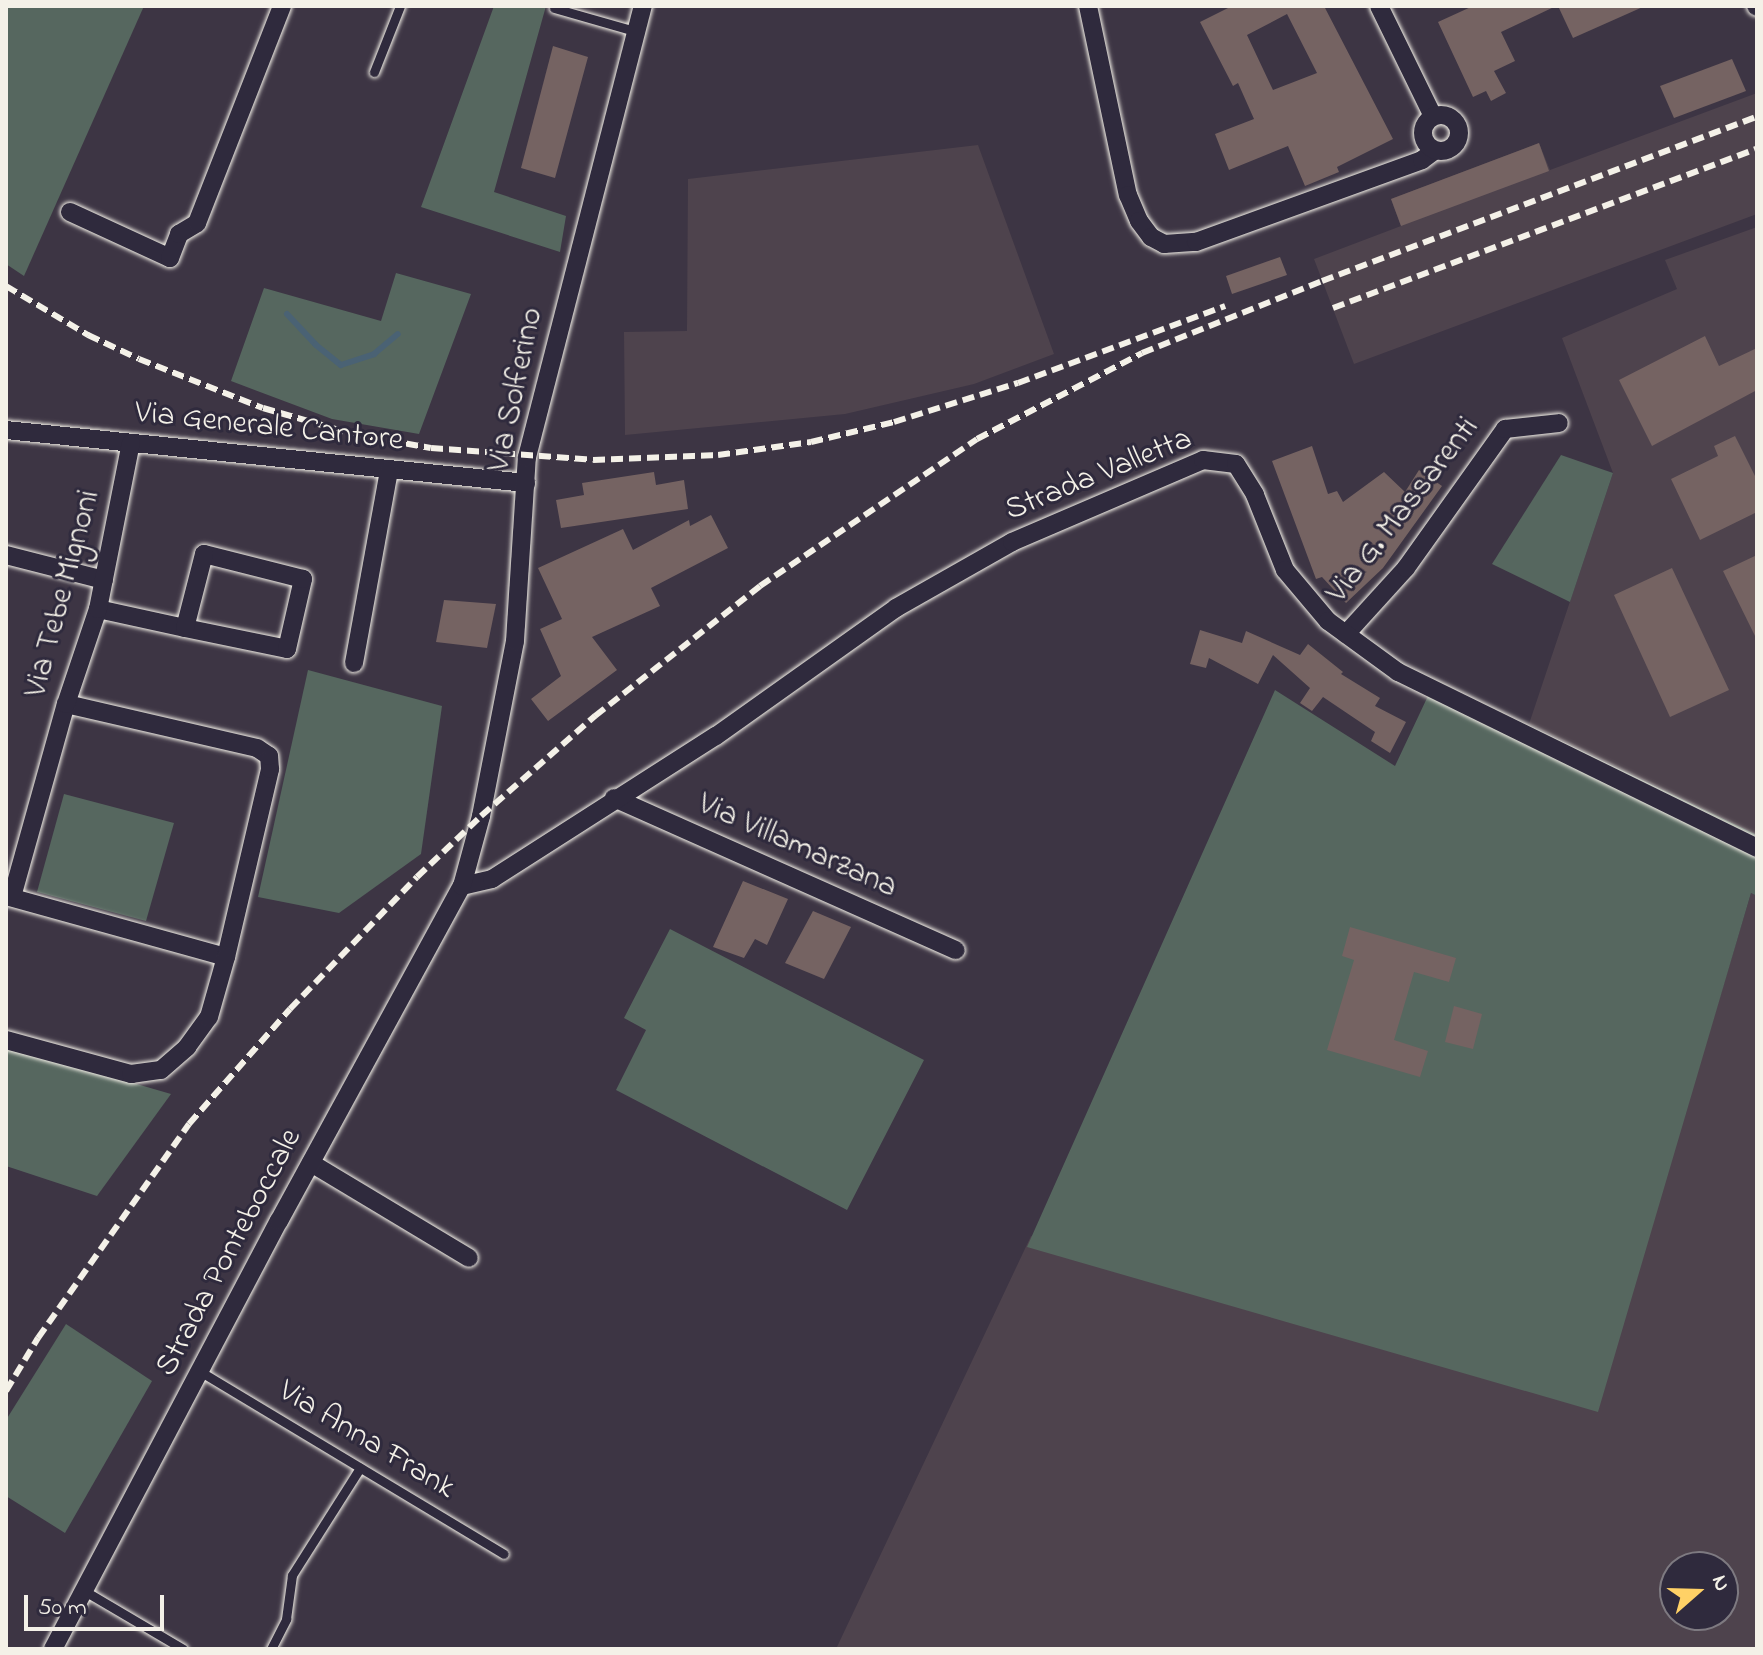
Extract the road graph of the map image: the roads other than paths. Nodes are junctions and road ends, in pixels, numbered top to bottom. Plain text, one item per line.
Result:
1 (282, 6) edge
2 (400, 6) edge
3 (643, 6) edge
4 (1088, 6) edge
5 (1379, 6) edge
6 (554, 8) dead end
7 (638, 32) junction
8 (374, 72) dead end
9 (1433, 116) junction
10 (1434, 151) junction
11 (70, 212) dead end
12 (1559, 423) dead end
13 (6, 430) edge
14 (131, 443) junction
15 (389, 471) junction
16 (526, 483) junction
17 (6, 555) edge
18 (104, 580) junction
19 (98, 609) junction
20 (185, 628) junction
21 (1346, 634) junction
22 (354, 663) dead end
23 (66, 704) junction
24 (614, 798) junction
25 (1757, 848) edge
26 (462, 886) junction
27 (9, 896) edge
28 (956, 950) dead end
29 (226, 957) junction
30 (6, 1040) edge
31 (311, 1163) junction
32 (469, 1258) dead end
33 (201, 1372) junction
34 (360, 1468) junction
35 (504, 1554) dead end
36 (83, 1590) junction
37 (53, 1649) edge
38 (183, 1649) edge
39 (271, 1649) edge

1 - 11 street
2 - 8 lane
3 - 7 street, Via Solferino
4 - 10 street
5 - 9 street
6 - 7 lane
7 - 16 street, Via Solferino
9 - 10 street
9 - 10 street
12 - 21 street, Via G. Massarenti
13 - 14 street, Via Generale Cantore
14 - 15 street, Via Generale Cantore
14 - 18 street, Via Tebe Mignoni
15 - 16 street, Via Generale Cantore
15 - 22 street
16 - 26 street, Via Solferino
17 - 18 street
18 - 19 street, Via Tebe Mignoni
19 - 20 street
19 - 23 street, Via Tebe Mignoni
20 - 20 street
21 - 24 street, Strada Valletta
21 - 25 street, Strada Valletta
23 - 27 street, Via Tebe Mignoni
23 - 29 street
24 - 26 street, Strada Valletta
24 - 28 street, Via Villamarzana
26 - 31 street, Strada Ponteboccale
27 - 29 street
29 - 30 street
31 - 32 street
31 - 33 street, Strada Ponteboccale
33 - 34 lane, Via Anna Frank
33 - 36 street, Strada Ponteboccale
34 - 35 lane, Via Anna Frank
34 - 39 lane
36 - 37 street, Strada Ponteboccale
36 - 38 lane

